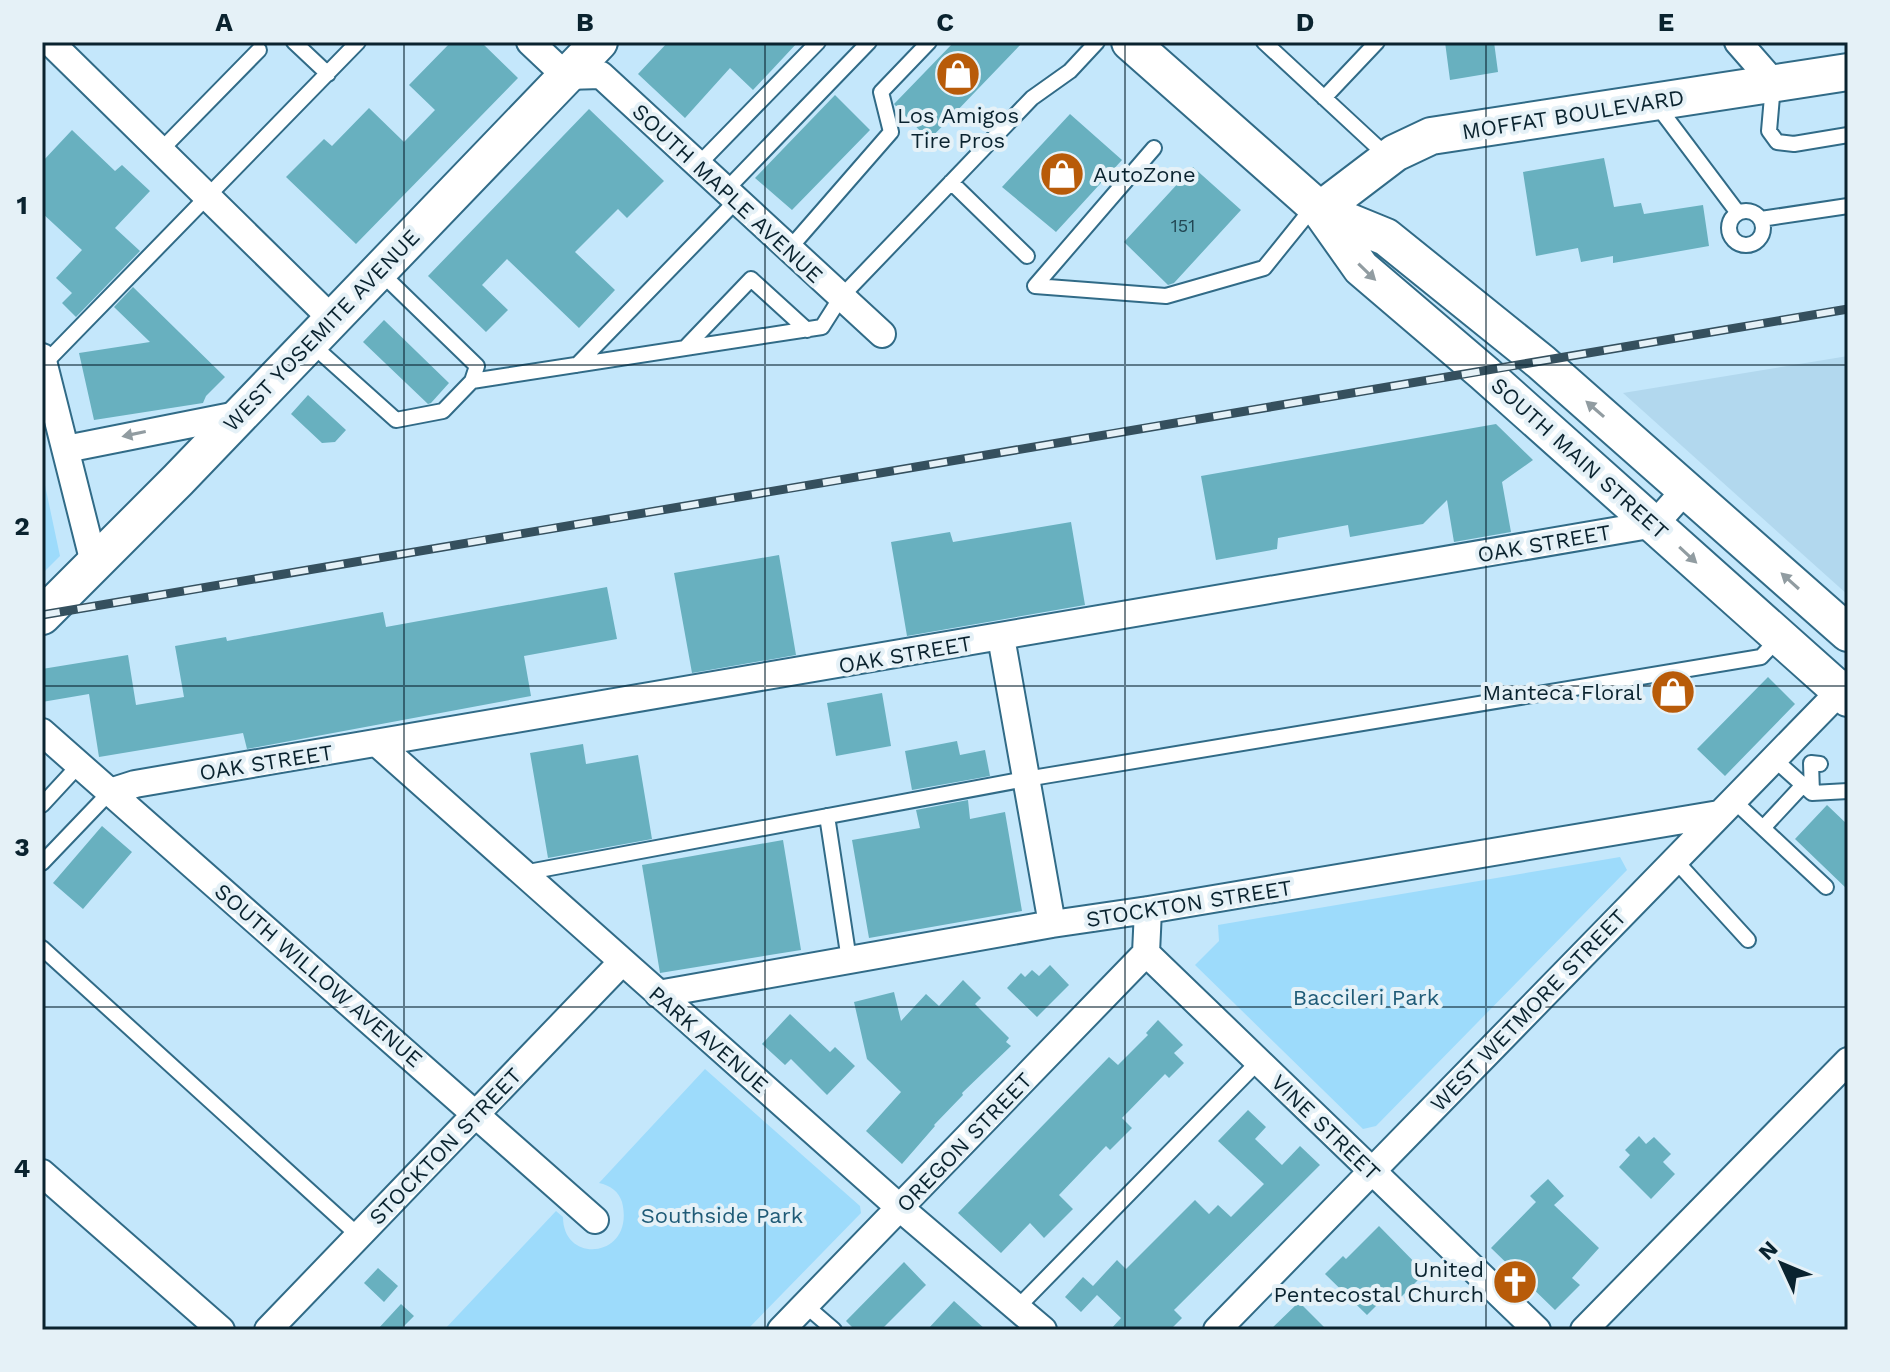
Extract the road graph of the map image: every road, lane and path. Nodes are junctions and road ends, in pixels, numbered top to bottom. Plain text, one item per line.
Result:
1 (50, 42) edge
2 (294, 42) edge
3 (358, 42) edge
4 (530, 42) edge
5 (599, 42) edge
6 (818, 42) edge
7 (869, 42) edge
8 (929, 42) edge
9 (1097, 42) edge
10 (1130, 42) edge
11 (1264, 42) edge
12 (1377, 42) edge
13 (1738, 42) edge
14 (259, 50) dead end
15 (1848, 72) edge
16 (328, 74) junction
17 (566, 76) junction
18 (1773, 82) junction
19 (1324, 98) junction
20 (1653, 101) junction
21 (1848, 135) edge
22 (1154, 148) dead end
23 (161, 150) junction
24 (1388, 158) junction
25 (698, 165) junction
26 (951, 182) junction
27 (207, 196) junction
28 (731, 196) junction
29 (1848, 206) edge
30 (1317, 208) junction
31 (1738, 213) junction
32 (1761, 219) junction
33 (789, 249) junction
34 (1027, 256) dead end
35 (378, 270) junction
36 (841, 297) junction
37 (320, 330) junction
38 (807, 330) junction
39 (882, 334) dead end
40 (685, 348) junction
41 (43, 361) edge
42 (577, 365) junction
43 (472, 381) junction
44 (242, 414) junction
45 (66, 449) junction
46 (1686, 489) junction
47 (1655, 524) junction
48 (94, 563) junction
49 (42, 616) edge
50 (1848, 633) edge
51 (1001, 637) junction
52 (1779, 638) junction
53 (1845, 691) edge
54 (42, 732) edge
55 (378, 744) junction
56 (1774, 759) junction
57 (1820, 764) dead end
58 (79, 765) junction
59 (1026, 779) junction
60 (1807, 789) junction
61 (1848, 791) edge
62 (110, 792) junction
63 (42, 805) edge
64 (1726, 807) junction
65 (827, 816) junction
66 (1763, 828) junction
67 (1675, 860) junction
68 (42, 863) edge
69 (522, 873) junction
70 (1826, 887) dead end
71 (1148, 910) junction
72 (1052, 924) junction
73 (1748, 940) dead end
74 (42, 948) edge
75 (1146, 953) junction
76 (849, 960) junction
77 (622, 962) junction
78 (658, 994) junction
79 (1848, 1061) edge
80 (1258, 1062) junction
81 (476, 1112) junction
82 (1372, 1171) junction
83 (42, 1173) edge
84 (900, 1208) junction
85 (595, 1220) dead end
86 (359, 1236) junction
87 (805, 1305) junction
88 (1018, 1307) junction
89 (221, 1330) edge
90 (268, 1330) edge
91 (781, 1330) edge
92 (834, 1330) edge
93 (1043, 1330) edge
94 (1217, 1330) edge
95 (1537, 1330) edge
96 (1584, 1330) edge

1 - 23 street
2 - 16 lane
3 - 16 lane
4 - 17 street
5 - 17 main road, WEST YOSEMITE AVENUE
6 - 25 lane
7 - 28 lane
8 - 33 lane
9 - 26 lane
10 - 30 main road, SOUTH MAIN STREET
11 - 19 lane
12 - 19 lane
13 - 18 street
14 - 23 lane
15 - 18 main road, MOFFAT BOULEVARD
16 - 27 lane
17 - 25 street, SOUTH MAPLE AVENUE
17 - 35 main road, WEST YOSEMITE AVENUE
18 - 20 main road, MOFFAT BOULEVARD
18 - 21 lane
19 - 24 lane
20 - 24 main road, MOFFAT BOULEVARD
20 - 31 lane
22 - 30 lane
23 - 27 street
24 - 30 main road, MOFFAT BOULEVARD
25 - 28 street, SOUTH MAPLE AVENUE
26 - 34 lane
26 - 36 lane
27 - 37 street
27 - 41 lane
28 - 33 street, SOUTH MAPLE AVENUE
28 - 42 lane
29 - 32 lane
46 -> 30 main road, SOUTH MAIN STREET
30 -> 47 main road, SOUTH MAIN STREET
31 - 32 lane
31 - 32 lane
33 - 36 street, SOUTH MAPLE AVENUE
35 - 37 main road, WEST YOSEMITE AVENUE
35 - 43 lane
36 - 38 lane
36 - 39 street, SOUTH MAPLE AVENUE
37 - 43 lane
37 - 44 main road, WEST YOSEMITE AVENUE
38 - 40 lane
38 - 40 lane
40 - 42 lane
41 - 45 street
42 - 43 lane
44 -> 45 street
44 - 48 main road, WEST YOSEMITE AVENUE
45 - 48 street
46 - 47 street
50 -> 46 main road, SOUTH MAIN STREET
47 - 51 street, OAK STREET
47 -> 52 main road, SOUTH MAIN STREET
48 - 49 main road, WEST YOSEMITE AVENUE
51 - 55 street, OAK STREET
51 - 59 street
52 - 53 main road, SOUTH MAIN STREET
52 - 59 lane
53 - 56 street, WEST WETMORE STREET
54 - 58 street, SOUTH WILLOW AVENUE
55 - 62 street, OAK STREET
55 - 69 street, PARK AVENUE
56 - 60 lane
56 - 64 street, WEST WETMORE STREET
57 - 60 lane
58 - 62 street, SOUTH WILLOW AVENUE
58 - 63 lane
59 - 65 lane
59 - 72 street
60 - 61 lane
60 - 66 lane
62 - 68 lane
62 - 81 street, SOUTH WILLOW AVENUE
64 - 66 lane
64 - 67 street, WEST WETMORE STREET
64 - 71 street, STOCKTON STREET
65 - 69 lane
65 - 76 lane
66 - 70 lane
67 - 73 lane
67 - 82 street, WEST WETMORE STREET
69 - 77 street, PARK AVENUE
71 - 72 street, STOCKTON STREET
71 - 75 street
72 - 76 street, STOCKTON STREET
74 - 86 lane
75 - 80 street, VINE STREET
75 - 84 street, OREGON STREET
76 - 78 street, STOCKTON STREET
77 - 78 street, PARK AVENUE
77 - 81 street, STOCKTON STREET
78 - 84 street, PARK AVENUE
79 - 96 street
80 - 82 street, VINE STREET
80 - 88 lane
81 - 85 street, SOUTH WILLOW AVENUE
81 - 86 street, STOCKTON STREET
82 - 94 street, WEST WETMORE STREET
82 - 95 street, VINE STREET
83 - 89 street
84 - 87 street, OREGON STREET
84 - 88 street, PARK AVENUE
86 - 90 street, STOCKTON STREET
87 - 91 street, OREGON STREET
87 - 92 lane
88 - 93 street, PARK AVENUE

